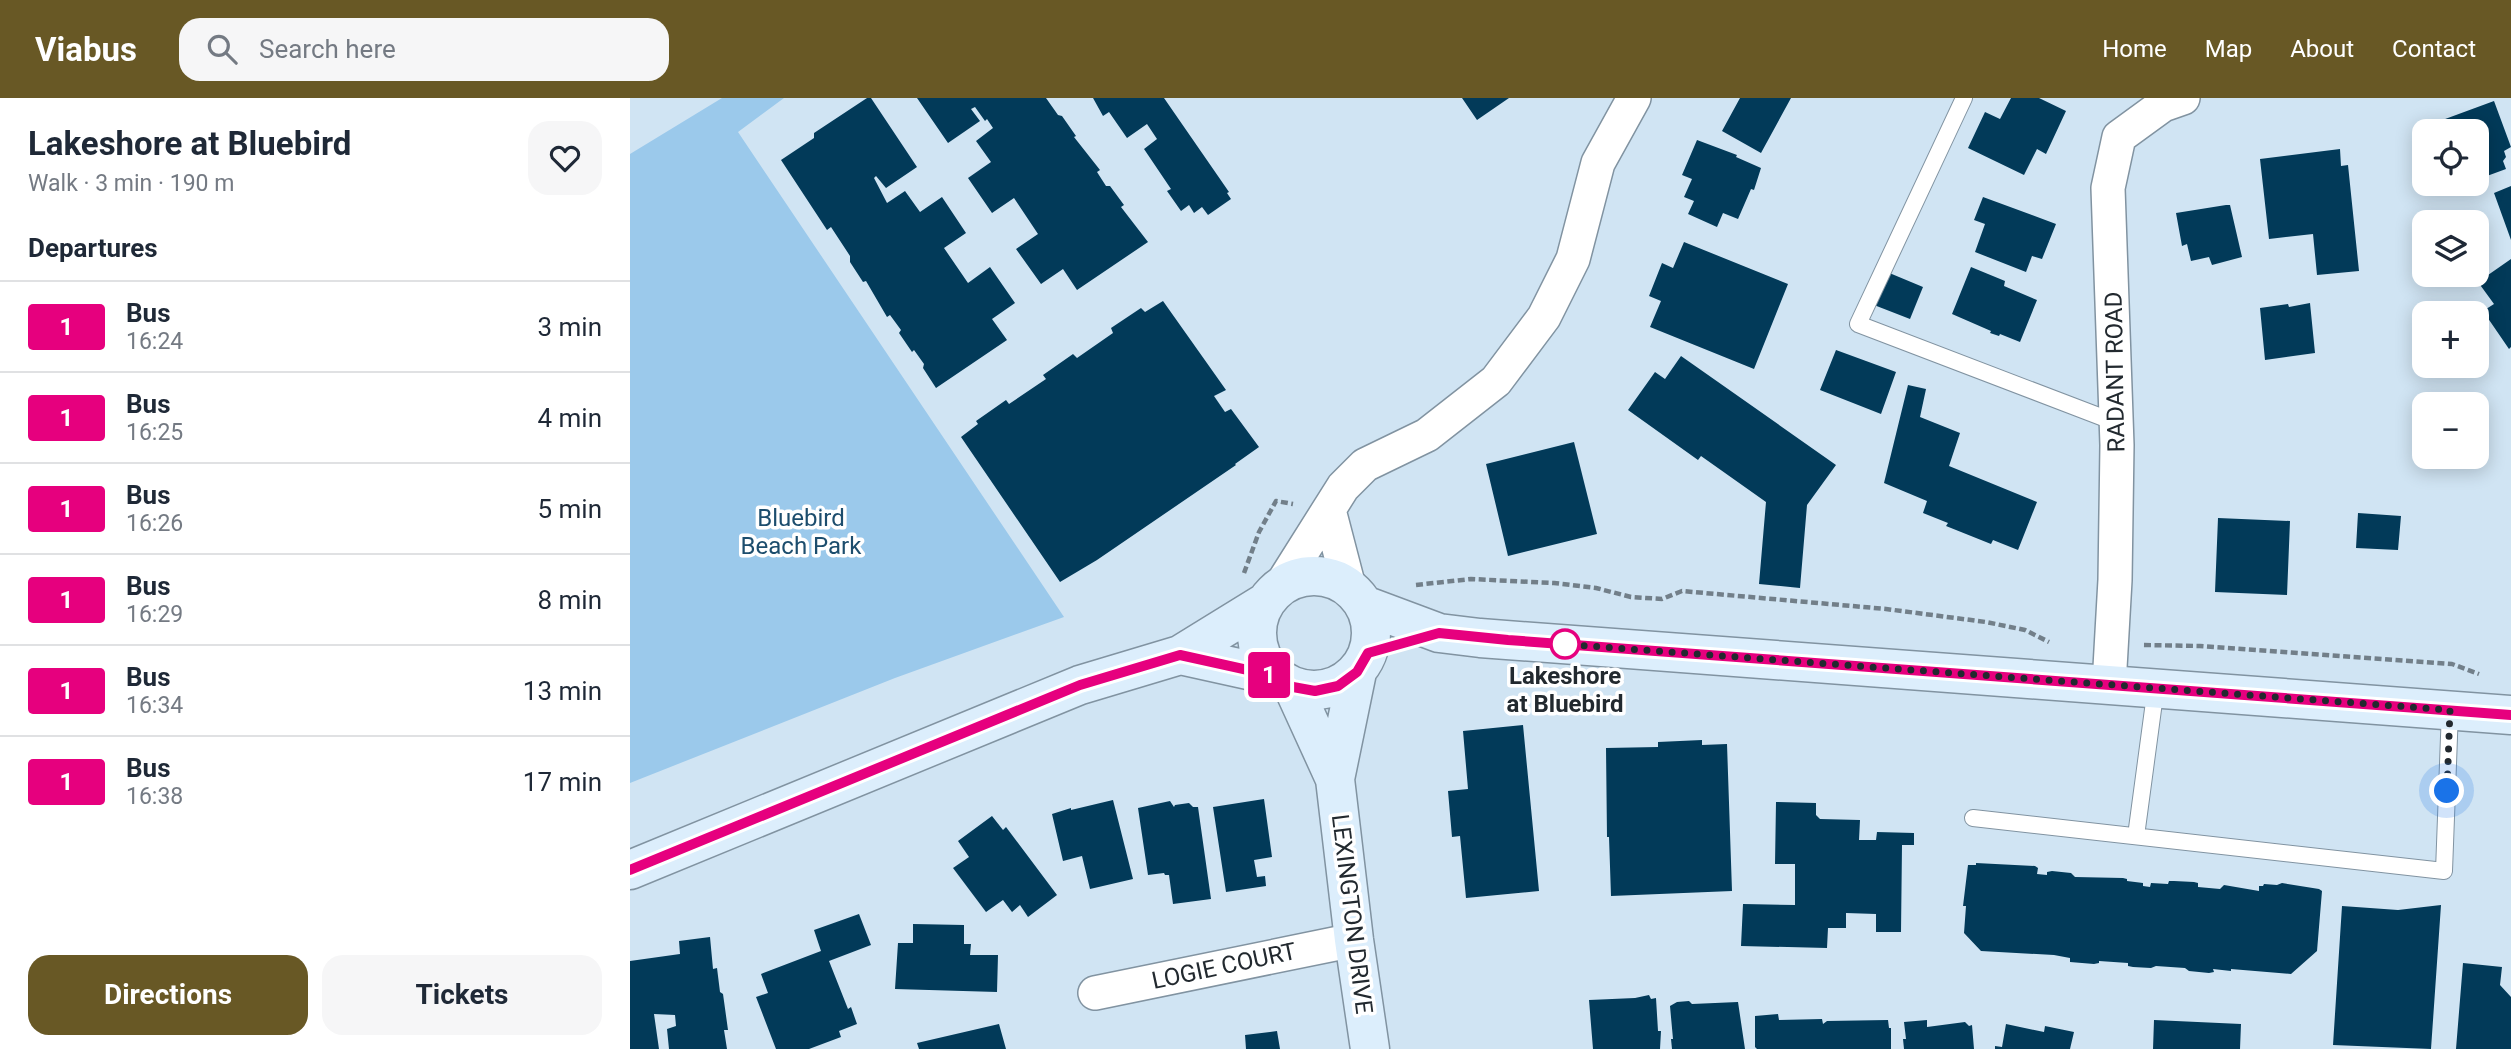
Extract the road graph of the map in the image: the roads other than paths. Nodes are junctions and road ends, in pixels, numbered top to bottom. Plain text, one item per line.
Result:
1 (1634, 98) edge
2 (1964, 98) edge
3 (2183, 98) edge
4 (2117, 423) junction
5 (1329, 510) junction
6 (1273, 594) junction
7 (1356, 596) junction
8 (1439, 633) junction
9 (1180, 655) junction
10 (1363, 662) junction
11 (1284, 681) junction
12 (2109, 685) junction
13 (2156, 687) junction
14 (2450, 710) junction
15 (2511, 715) edge
16 (1335, 779) junction
17 (1973, 818) dead end
18 (2136, 836) junction
19 (630, 870) edge
20 (1354, 940) junction
21 (1095, 993) dead end
22 (1370, 1049) edge

1 - 5 street
2 - 4 lane
3 - 4 street, RADANT ROAD
4 - 12 street, RADANT ROAD
5 - 6 street
5 - 7 street
6 - 7 main road
6 - 9 main road
6 - 11 main road
7 - 8 main road
7 - 10 main road
8 - 10 main road
8 - 12 main road
9 - 11 main road
9 - 19 main road
10 - 11 main road
10 - 16 main road, LEXINGTON DRIVE
11 - 16 main road, LEXINGTON DRIVE
12 - 13 main road
13 - 14 main road
13 - 18 lane
14 - 15 main road
14 - 18 lane
16 - 20 main road, LEXINGTON DRIVE
17 - 18 lane
20 - 21 street, LOGIE COURT
20 - 22 main road, LEXINGTON DRIVE

